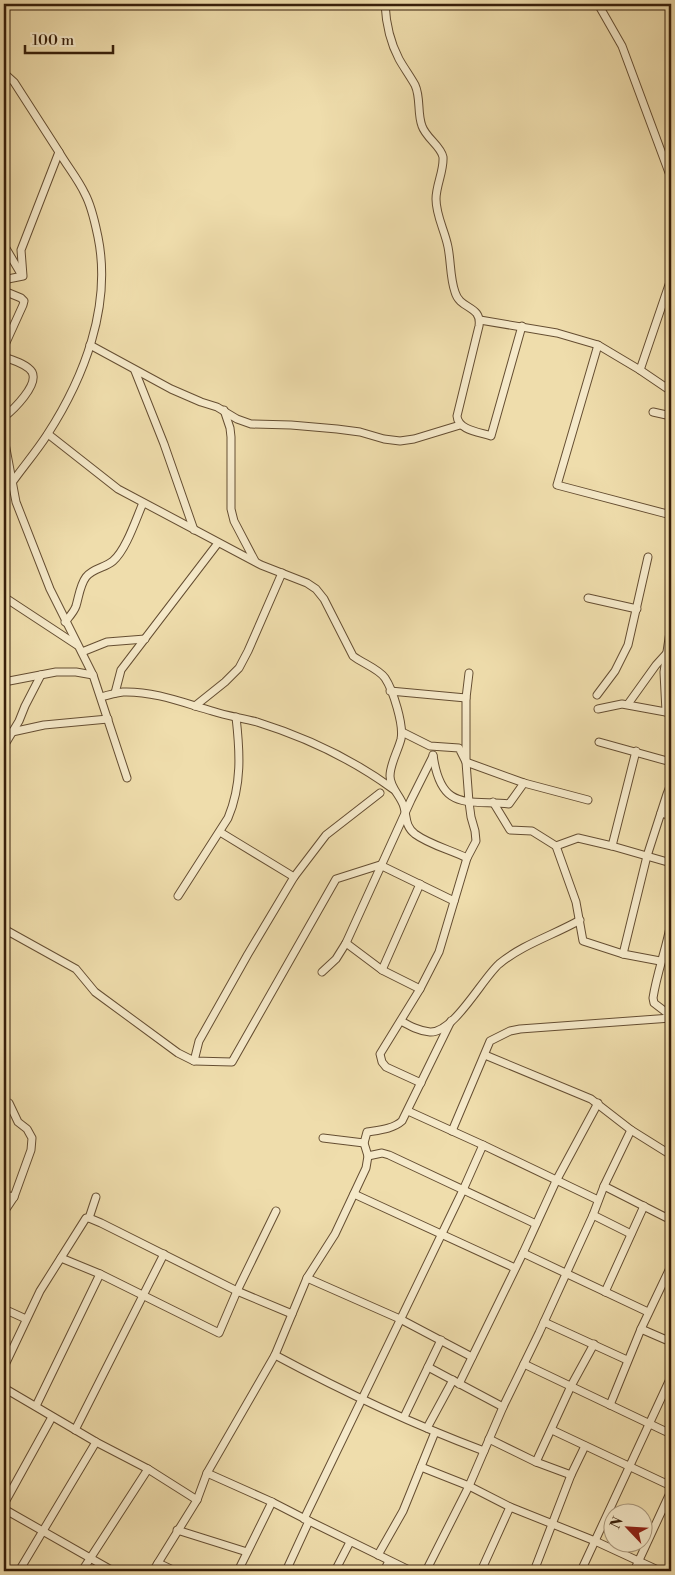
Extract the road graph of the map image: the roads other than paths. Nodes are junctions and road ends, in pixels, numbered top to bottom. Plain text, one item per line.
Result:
1 (385, 4) edge
2 (598, 4) edge
3 (4, 73) edge
4 (59, 152) junction
5 (671, 178) edge
6 (4, 245) edge
7 (23, 276) junction
8 (671, 278) edge
9 (4, 284) edge
10 (4, 291) edge
11 (480, 320) junction
12 (522, 326) junction
13 (90, 345) junction
14 (598, 345) junction
15 (4, 347) edge
16 (4, 357) edge
17 (135, 370) junction
18 (640, 370) junction
19 (668, 389) dead end
20 (224, 410) junction
21 (653, 412) dead end
22 (671, 416) edge
23 (4, 417) edge
24 (460, 425) junction
25 (48, 434) junction
26 (4, 438) edge
27 (6, 459) edge
28 (11, 484) junction
29 (143, 503) junction
30 (671, 515) edge
31 (194, 530) junction
32 (218, 542) junction
33 (648, 558) dead end
34 (255, 561) junction
35 (282, 573) junction
36 (4, 597) edge
37 (588, 598) dead end
38 (637, 609) junction
39 (65, 622) junction
40 (671, 625) edge
41 (145, 639) junction
42 (80, 649) junction
43 (666, 654) junction
44 (469, 673) dead end
45 (41, 675) junction
46 (93, 675) junction
47 (4, 682) edge
48 (390, 691) junction
49 (115, 693) junction
50 (597, 695) dead end
51 (101, 697) junction
52 (466, 698) junction
53 (628, 704) junction
54 (195, 706) junction
55 (598, 709) dead end
56 (669, 713) edge
57 (236, 717) junction
58 (108, 719) junction
59 (12, 732) junction
60 (402, 732) junction
61 (599, 742) dead end
62 (4, 746) edge
63 (433, 747) junction
64 (636, 752) junction
65 (433, 756) junction
66 (466, 762) junction
67 (671, 762) edge
68 (127, 778) dead end
69 (524, 783) junction
70 (671, 784) edge
71 (395, 791) junction
72 (380, 794) dead end
73 (588, 800) dead end
74 (469, 802) junction
75 (493, 802) junction
76 (660, 814) junction
77 (405, 815) junction
78 (671, 816) edge
79 (220, 832) junction
80 (556, 846) junction
81 (612, 846) junction
82 (647, 856) junction
83 (467, 858) junction
84 (671, 863) edge
85 (380, 865) junction
86 (294, 877) junction
87 (420, 884) junction
88 (178, 896) dead end
89 (454, 901) junction
90 (580, 920) junction
91 (671, 922) edge
92 (4, 929) edge
93 (346, 943) junction
94 (623, 954) junction
95 (660, 961) junction
96 (382, 970) junction
97 (322, 972) dead end
98 (420, 989) junction
99 (671, 1017) edge
100 (401, 1021) junction
101 (451, 1021) junction
102 (485, 1055) junction
103 (194, 1061) junction
104 (421, 1082) junction
105 (9, 1103) dead end
106 (598, 1103) junction
107 (408, 1111) junction
108 (631, 1130) junction
109 (452, 1132) junction
110 (323, 1138) dead end
111 (364, 1143) junction
112 (483, 1145) junction
113 (671, 1155) edge
114 (368, 1156) junction
115 (556, 1181) junction
116 (604, 1186) junction
117 (463, 1190) junction
118 (354, 1194) junction
119 (4, 1195) edge
120 (96, 1196) dead end
121 (14, 1197) junction
122 (598, 1200) junction
123 (644, 1206) junction
124 (276, 1211) dead end
125 (4, 1212) edge
126 (592, 1215) junction
127 (89, 1218) junction
128 (671, 1220) edge
129 (536, 1224) junction
130 (631, 1234) junction
131 (441, 1235) junction
132 (523, 1253) junction
133 (164, 1254) junction
134 (61, 1258) junction
135 (671, 1266) edge
136 (515, 1268) junction
137 (566, 1273) junction
138 (100, 1274) junction
139 (307, 1278) junction
140 (238, 1291) junction
141 (605, 1292) junction
142 (142, 1296) junction
143 (4, 1309) edge
144 (648, 1312) junction
145 (292, 1314) junction
146 (400, 1319) junction
147 (26, 1320) junction
148 (544, 1322) junction
149 (641, 1329) junction
150 (441, 1340) junction
151 (671, 1342) edge
152 (594, 1344) junction
153 (275, 1355) junction
154 (472, 1357) junction
155 (627, 1360) junction
156 (524, 1364) junction
157 (4, 1367) edge
158 (428, 1367) junction
159 (671, 1377) edge
160 (456, 1382) junction
161 (571, 1386) junction
162 (4, 1388) edge
163 (362, 1398) junction
164 (610, 1405) junction
165 (36, 1406) junction
166 (503, 1407) junction
167 (52, 1416) junction
168 (404, 1417) junction
169 (649, 1424) junction
170 (427, 1428) junction
171 (75, 1430) junction
172 (552, 1430) junction
173 (435, 1432) junction
174 (671, 1434) edge
175 (489, 1438) junction
176 (96, 1442) junction
177 (585, 1446) junction
178 (484, 1451) junction
179 (536, 1462) junction
180 (630, 1466) junction
181 (421, 1467) junction
182 (148, 1469) junction
183 (207, 1474) junction
184 (571, 1475) junction
185 (469, 1486) junction
186 (671, 1486) edge
187 (671, 1491) edge
188 (196, 1500) junction
189 (272, 1502) junction
190 (4, 1504) edge
191 (510, 1507) junction
192 (4, 1509) edge
193 (306, 1520) junction
194 (552, 1524) junction
195 (178, 1530) junction
196 (43, 1532) junction
197 (595, 1541) junction
198 (350, 1542) junction
199 (247, 1552) junction
200 (378, 1555) junction
201 (89, 1559) junction
202 (389, 1561) junction
203 (638, 1562) junction
204 (158, 1563) junction
205 (19, 1571) edge
206 (82, 1571) edge
207 (112, 1571) edge
208 (153, 1571) edge
209 (174, 1571) edge
210 (238, 1571) edge
211 (286, 1571) edge
212 (335, 1571) edge
213 (384, 1571) edge
214 (411, 1571) edge
215 (426, 1571) edge
216 (481, 1571) edge
217 (534, 1571) edge
218 (581, 1571) edge
219 (634, 1571) edge
220 (660, 1571) edge

1 - 11 street
2 - 5 street
3 - 4 street
4 - 7 street
4 - 13 street
6 - 7 street
7 - 9 street
8 - 18 street
10 - 15 street
11 - 12 street
11 - 24 street
12 - 14 street
12 - 24 street
13 - 17 street
13 - 25 street
14 - 18 street
14 - 30 street
16 - 23 street
17 - 20 street
17 - 31 street
18 - 19 street
20 - 24 street
20 - 34 street
21 - 22 street
25 - 28 street
25 - 29 street
26 - 27 street
27 - 28 street
28 - 39 street
29 - 31 street
29 - 39 street
31 - 32 street
32 - 34 street
32 - 41 street
33 - 38 street
34 - 35 street
35 - 48 street
35 - 54 street
36 - 42 street
37 - 38 street
38 - 50 street
39 - 42 street
40 - 43 street
41 - 42 street
41 - 49 street
42 - 46 street
43 - 53 street
43 - 56 street
44 - 52 street
45 - 46 street
45 - 47 street
45 - 59 street
46 - 51 street
48 - 52 street
48 - 60 street
49 - 51 street
49 - 54 street
51 - 58 street
52 - 66 street
53 - 55 street
53 - 56 street
54 - 57 street
57 - 71 street
57 - 79 street
58 - 59 street
58 - 68 street
59 - 62 street
60 - 63 street
60 - 71 street
61 - 64 street
63 - 65 street
63 - 66 street
64 - 67 street
64 - 81 street
65 - 74 street
65 - 77 street
66 - 69 street
66 - 74 street
69 - 73 street
69 - 75 street
70 - 76 street
71 - 77 street
72 - 86 street
74 - 75 street
74 - 83 street
75 - 80 street
76 - 78 street
76 - 82 street
77 - 83 street
77 - 85 street
79 - 86 street
79 - 88 street
80 - 81 street
80 - 90 street
81 - 82 street
82 - 84 street
82 - 94 street
83 - 89 street
85 - 87 street
85 - 93 street
85 - 103 street
86 - 103 street
87 - 89 street
87 - 96 street
89 - 98 street
90 - 94 street
90 - 101 street
91 - 95 street
92 - 103 street
93 - 96 street
93 - 97 street
94 - 95 street
95 - 99 street
96 - 98 street
98 - 100 street
99 - 102 street
100 - 101 street
100 - 104 street
101 - 104 street
102 - 106 street
102 - 109 street
104 - 107 street
105 - 121 street
106 - 108 street
106 - 115 street
107 - 109 street
107 - 111 street
108 - 113 street
108 - 116 street
109 - 112 street
110 - 111 street
111 - 114 street
112 - 115 street
112 - 117 street
114 - 117 street
114 - 118 street
115 - 122 street
115 - 129 street
116 - 122 street
116 - 123 street
117 - 129 street
117 - 131 street
118 - 131 street
118 - 139 street
119 - 121 street
120 - 127 street
121 - 125 street
122 - 126 street
123 - 128 street
123 - 130 street
124 - 140 street
126 - 130 street
126 - 137 street
127 - 133 street
127 - 134 street
129 - 132 street
130 - 141 street
131 - 136 street
131 - 146 street
132 - 136 street
132 - 137 street
133 - 140 street
133 - 142 street
134 - 138 street
134 - 147 street
135 - 144 street
136 - 154 street
137 - 141 street
137 - 148 street
138 - 142 street
138 - 165 street
139 - 145 street
139 - 146 street
140 - 142 street
140 - 145 street
141 - 144 street
142 - 171 street
143 - 147 street
144 - 149 street
145 - 153 street
146 - 150 street
146 - 163 street
147 - 157 street
148 - 152 street
148 - 156 street
149 - 151 street
149 - 155 street
150 - 154 street
150 - 158 street
152 - 155 street
152 - 161 street
153 - 163 street
153 - 183 street
154 - 160 street
155 - 164 street
156 - 161 street
156 - 166 street
158 - 160 street
158 - 168 street
159 - 169 street
160 - 166 street
160 - 170 street
161 - 164 street
161 - 172 street
162 - 165 street
163 - 168 street
163 - 193 street
164 - 169 street
165 - 167 street
166 - 175 street
167 - 171 street
167 - 190 street
168 - 170 street
169 - 174 street
169 - 180 street
170 - 173 street
171 - 176 street
172 - 177 street
172 - 179 street
173 - 178 street
173 - 181 street
175 - 178 street
175 - 179 street
176 - 182 street
176 - 196 street
177 - 180 street
177 - 184 street
178 - 185 street
179 - 184 street
180 - 186 street
180 - 197 street
181 - 185 street
181 - 200 street
182 - 188 street
182 - 201 street
183 - 188 street
183 - 189 street
184 - 194 street
185 - 191 street
185 - 215 street
187 - 203 street
188 - 195 street
189 - 193 street
189 - 199 street
191 - 194 street
191 - 216 street
192 - 196 street
193 - 198 street
193 - 211 street
194 - 197 street
194 - 217 street
195 - 199 street
195 - 204 street
196 - 201 street
196 - 205 street
197 - 203 street
197 - 218 street
198 - 200 street
198 - 212 street
199 - 210 street
200 - 202 street
201 - 206 street
201 - 207 street
202 - 213 street
202 - 214 street
203 - 219 street
203 - 220 street
204 - 208 street
204 - 209 street

